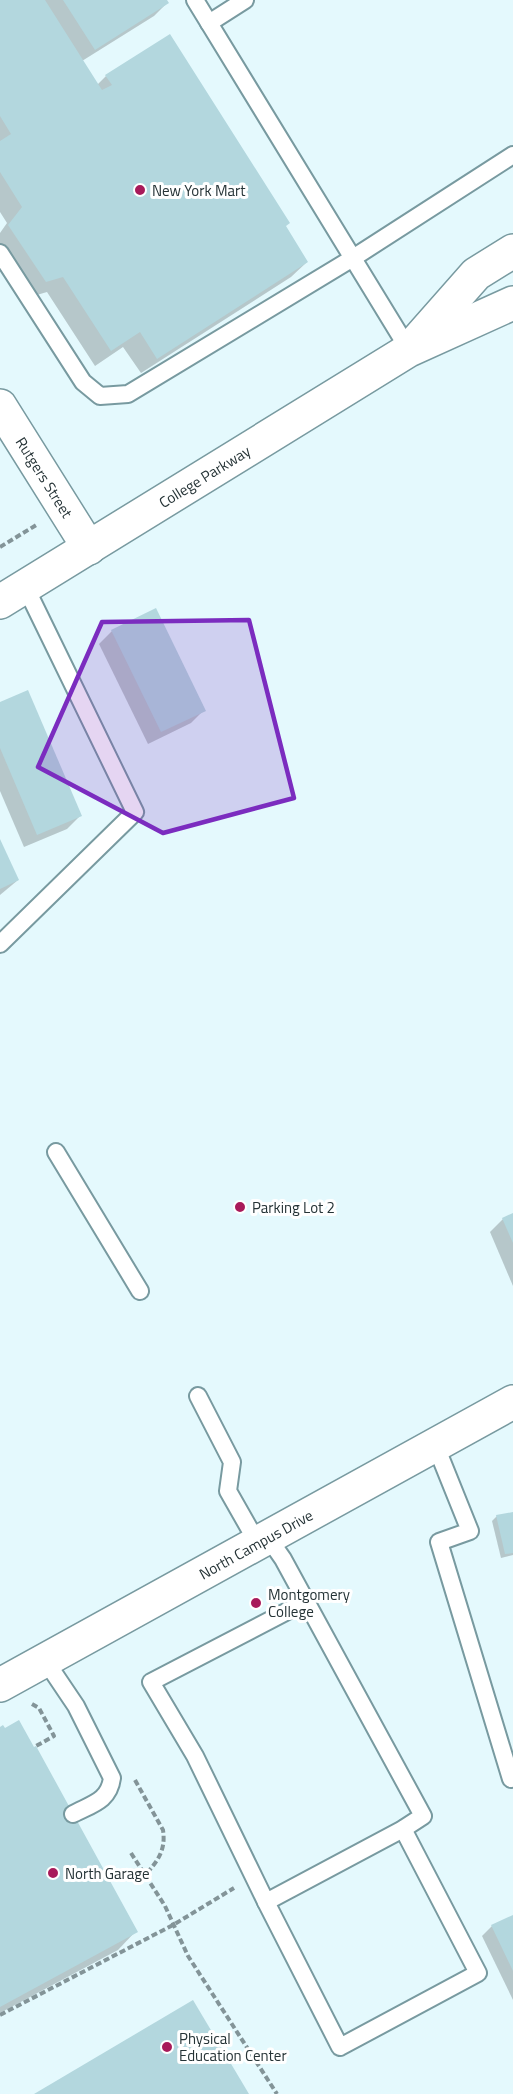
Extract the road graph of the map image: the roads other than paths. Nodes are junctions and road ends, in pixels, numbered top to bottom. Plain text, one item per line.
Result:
1 (195, 0) edge
2 (245, 0) edge
3 (209, 23) junction
4 (513, 155) edge
5 (513, 251) edge
6 (0, 254) edge
7 (353, 258) junction
8 (513, 303) edge
9 (409, 350) junction
10 (0, 406) edge
11 (89, 548) junction
12 (13, 594) edge
13 (0, 944) edge
14 (56, 1152) dead end
15 (140, 1291) dead end
16 (198, 1396) dead end
17 (513, 1402) edge
18 (435, 1444) junction
19 (262, 1539) junction
20 (305, 1602) junction
21 (45, 1660) junction
22 (0, 1685) edge
23 (512, 1779) dead end
24 (73, 1814) dead end
25 (403, 1829) junction
26 (266, 1902) junction

1 - 3 lane
2 - 3 lane
3 - 7 lane
4 - 7 lane
5 - 9 street, College Parkway
6 - 7 lane
7 - 9 lane
8 - 9 street, College Parkway
9 - 11 street, College Parkway
10 - 11 street, Rutgers Street
11 - 12 street, College Parkway
12 - 13 lane
14 - 15 lane
16 - 19 lane
17 - 18 street, North Campus Drive
18 - 19 street, North Campus Drive
18 - 23 lane
19 - 20 lane
19 - 21 street, North Campus Drive
20 - 25 lane
20 - 26 lane
21 - 22 street, North Campus Drive
21 - 24 lane
25 - 26 lane
25 - 26 lane

